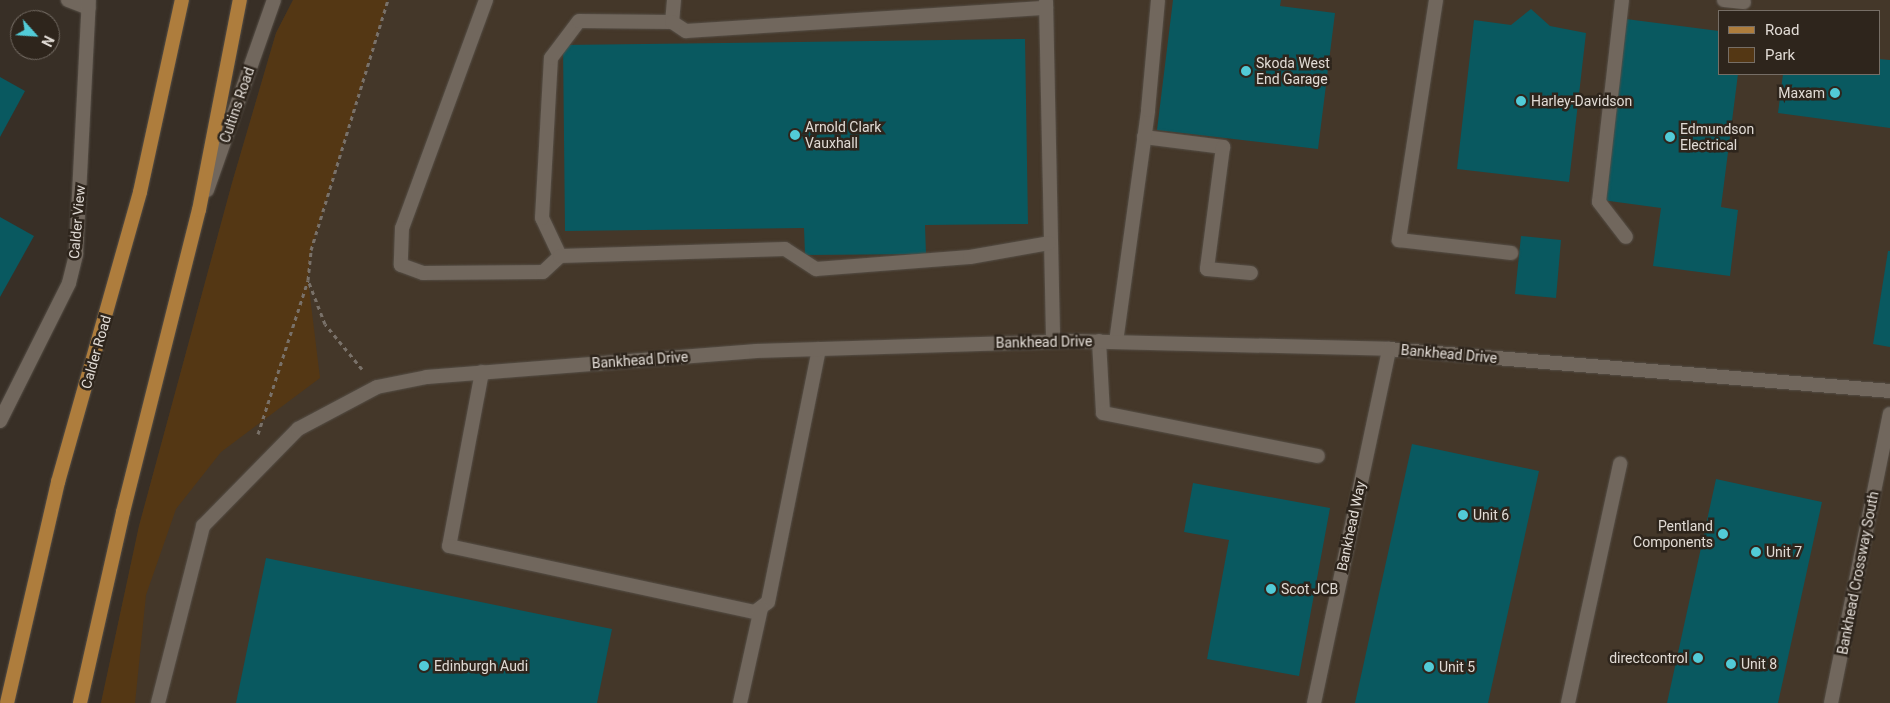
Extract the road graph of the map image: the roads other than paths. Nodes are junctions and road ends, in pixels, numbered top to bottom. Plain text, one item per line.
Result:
1 (68, 0) edge
2 (182, 0) edge
3 (240, 0) edge
4 (274, 0) edge
5 (486, 0) edge
6 (674, 0) edge
7 (1158, 0) edge
8 (1436, 0) edge
9 (1622, 0) edge
10 (1724, 0) edge
11 (1744, 2) dead end
12 (89, 4) edge
13 (1046, 4) edge
14 (672, 22) junction
15 (1144, 137) junction
16 (199, 210) junction
17 (1626, 237) dead end
18 (1049, 243) junction
19 (1512, 253) dead end
20 (560, 256) junction
21 (1251, 273) dead end
22 (1053, 341) junction
23 (1099, 341) junction
24 (1116, 342) junction
25 (818, 349) junction
26 (1389, 349) junction
27 (482, 372) junction
28 (1890, 391) edge
29 (1890, 414) edge
30 (0, 421) edge
31 (1318, 456) dead end
32 (1620, 464) dead end
33 (761, 608) junction
34 (7, 703) edge
35 (80, 703) edge
36 (158, 703) edge
37 (740, 703) edge
38 (1314, 703) edge
39 (1568, 703) edge
40 (1832, 703) edge

1 - 12 street, Calder View
2 - 34 main road, Calder Road
3 - 16 main road
4 - 16 street, Cultins Road
5 - 20 street
6 - 14 street
7 - 15 street
8 - 19 street
9 - 17 street
10 - 11 street
12 - 30 street, Calder View
13 - 14 street
13 - 18 street
14 - 20 street
15 - 21 street
15 - 24 street
16 - 35 main road
18 - 20 street
18 - 22 street
22 - 23 street, Bankhead Drive
22 - 25 street, Bankhead Drive
23 - 24 street, Bankhead Drive
23 - 31 street
24 - 26 street, Bankhead Drive
25 - 27 street, Bankhead Drive
25 - 33 street
26 - 28 street, Bankhead Drive
26 - 38 street, Bankhead Way
27 - 33 street
27 - 36 street, Bankhead Drive
29 - 40 street, Bankhead Crossway South
32 - 39 street
33 - 37 street

